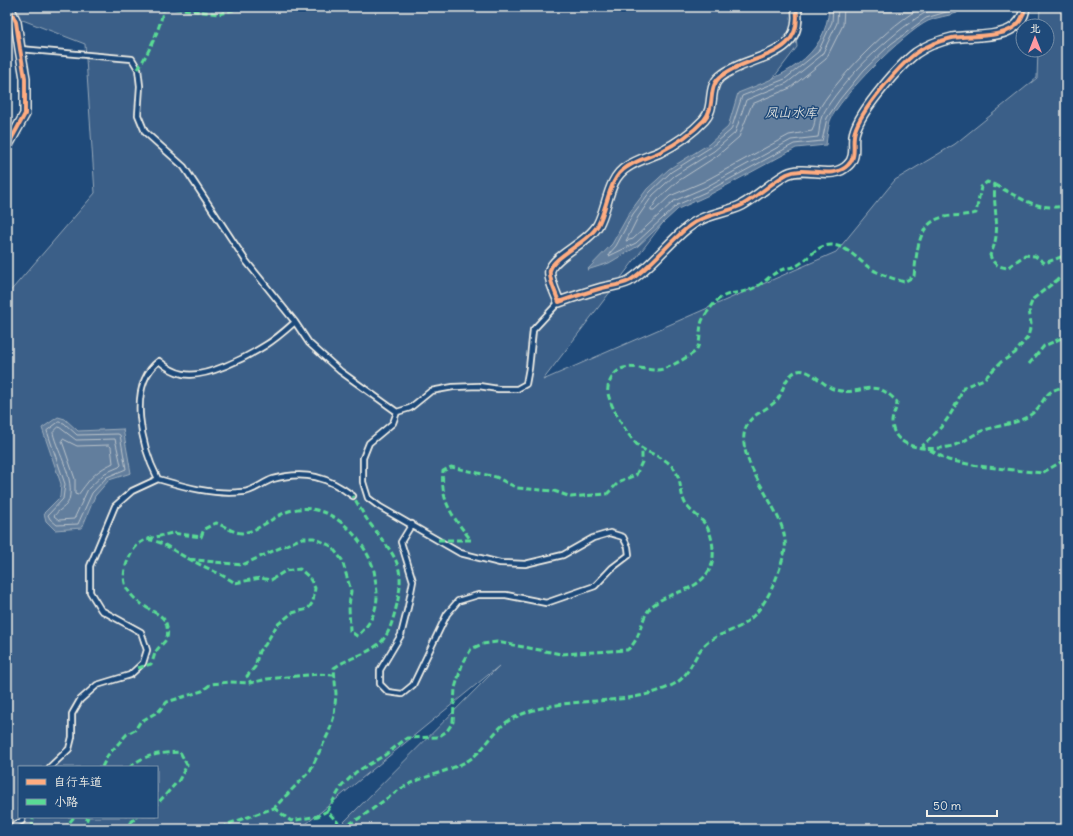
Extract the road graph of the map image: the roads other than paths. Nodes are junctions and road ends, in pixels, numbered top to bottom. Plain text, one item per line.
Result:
1 (9, 7) edge
2 (796, 7) edge
3 (1025, 7) edge
4 (20, 49) junction
5 (7, 147) edge
6 (559, 302) junction
7 (295, 322) junction
8 (397, 412) junction
9 (158, 479) junction
10 (353, 496) dead end
11 (412, 524) junction
12 (51, 766) edge
13 (23, 818) edge
14 (7, 829) edge

1 - 4 street
2 - 6 street
3 - 6 street
4 - 5 street
4 - 7 lane
6 - 8 lane
7 - 8 lane
7 - 9 lane
8 - 11 lane
9 - 10 lane
9 - 12 lane
11 - 11 lane
13 - 14 lane

